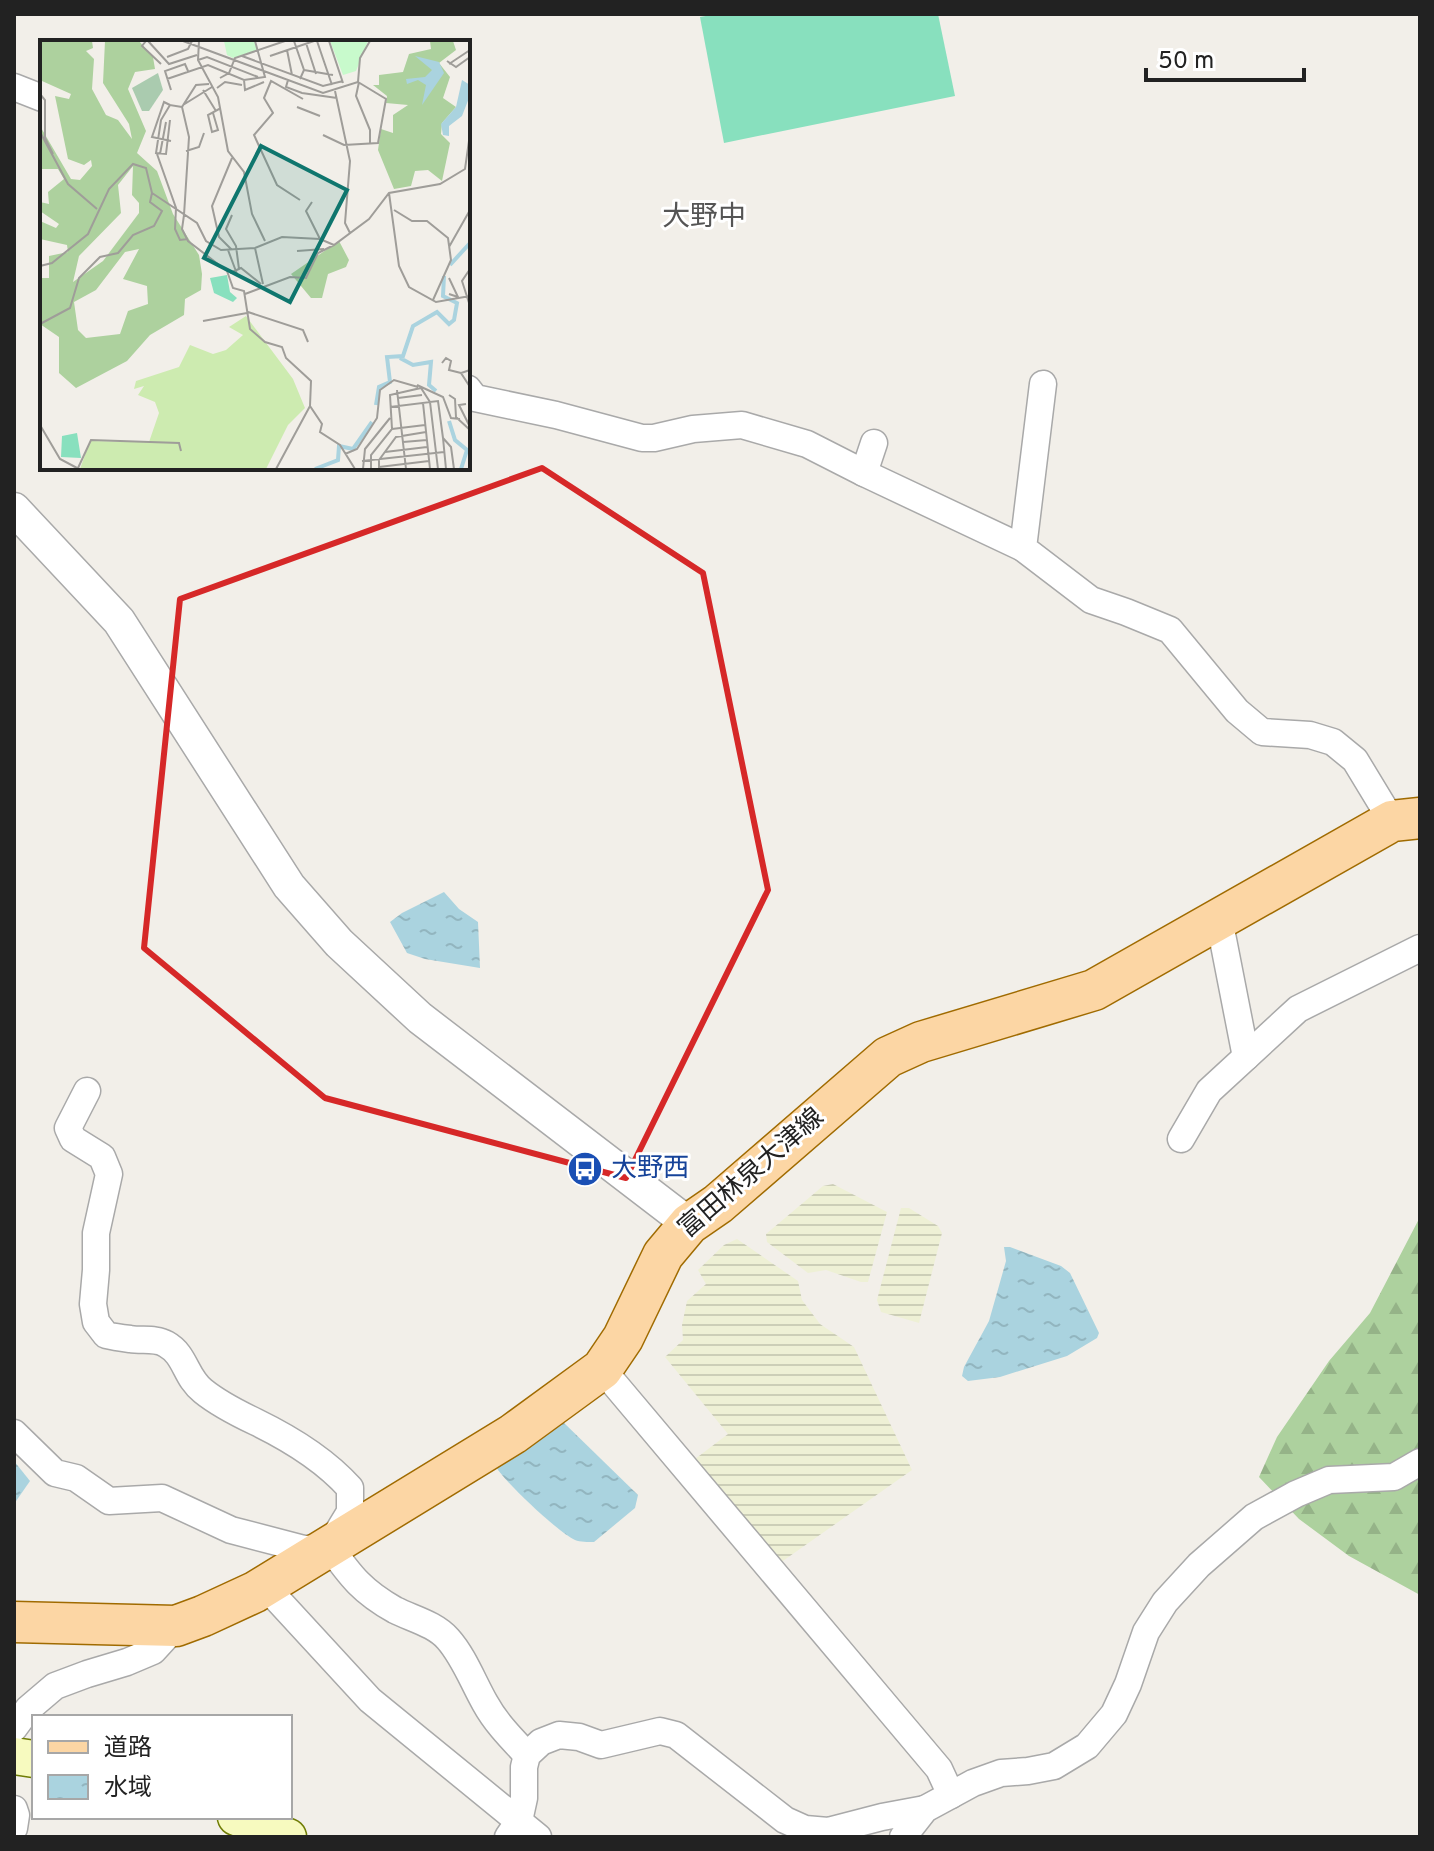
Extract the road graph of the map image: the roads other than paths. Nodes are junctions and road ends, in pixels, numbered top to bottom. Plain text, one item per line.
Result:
1 (14, 87) edge
2 (40, 97) edge
3 (1043, 384) dead end
4 (470, 392) edge
5 (874, 443) dead end
6 (864, 473) junction
7 (14, 509) edge
8 (1023, 548) junction
9 (1406, 820) edge
10 (1219, 919) junction
11 (1420, 948) edge
12 (1246, 1057) junction
13 (87, 1091) dead end
14 (1181, 1139) dead end
15 (689, 1224) junction
16 (602, 1369) junction
17 (14, 1433) edge
18 (1420, 1462) edge
19 (330, 1547) junction
20 (265, 1586) junction
21 (14, 1622) edge
22 (176, 1626) junction
23 (14, 1728) edge
24 (527, 1755) junction
25 (951, 1795) junction
26 (14, 1809) edge
27 (925, 1809) junction
28 (241, 1819) edge
29 (14, 1828) edge
30 (521, 1832) edge
31 (288, 1837) edge
32 (903, 1837) edge

1 - 2 street
3 - 8 street
4 - 6 street
5 - 6 street
6 - 8 street
7 - 15 street
8 - 9 street
9 - 10 main road, 富田林泉大津線
10 - 12 street
10 - 15 main road, 富田林泉大津線
11 - 12 street
12 - 14 street
13 - 19 street
15 - 16 main road, 富田林泉大津線
16 - 19 main road, 富田林泉大津線
16 - 25 street
17 - 19 street
18 - 25 street
19 - 20 main road, 富田林泉大津線
19 - 24 street
20 - 22 main road, 富田林泉大津線
20 - 30 street
21 - 22 main road, 富田林泉大津線
22 - 23 street
24 - 27 street
24 - 30 street
25 - 27 street
26 - 29 street
27 - 32 street
28 - 31 main road

